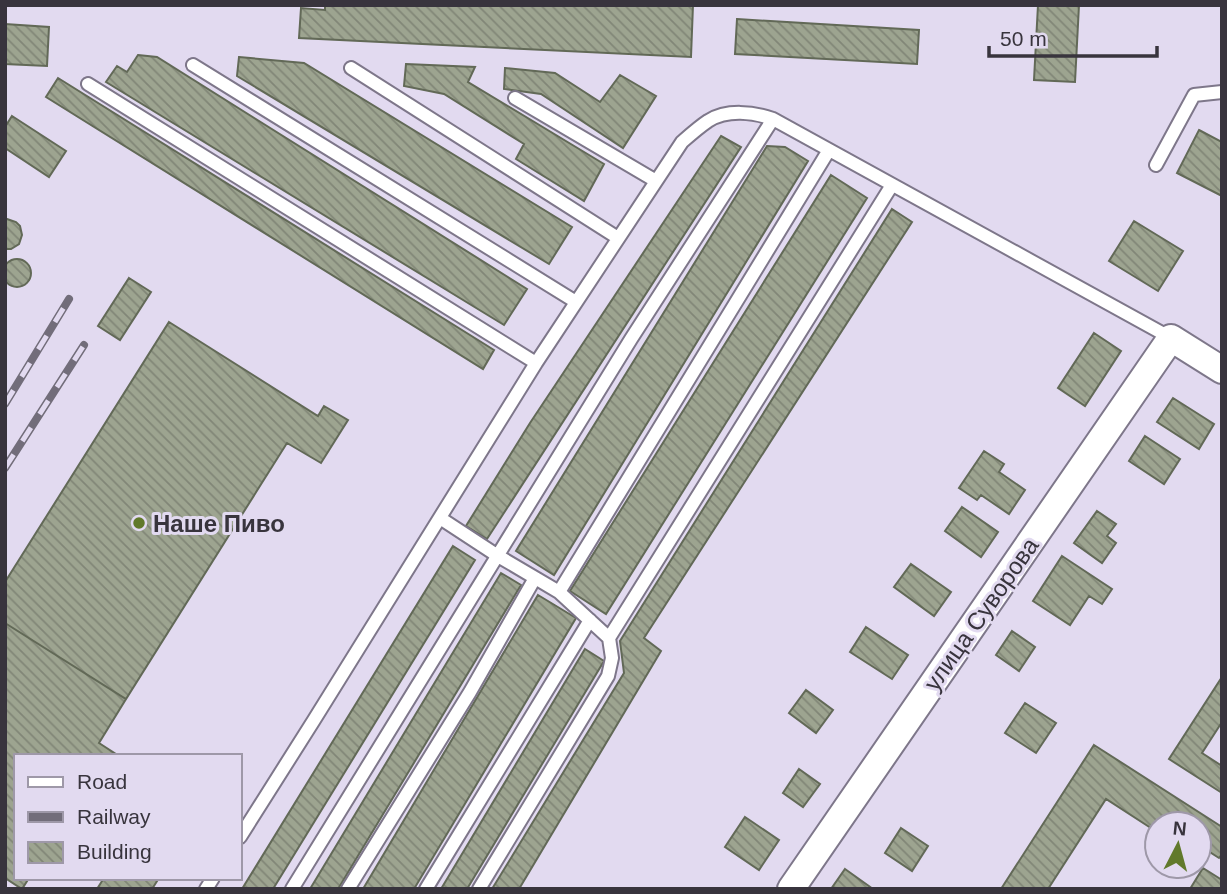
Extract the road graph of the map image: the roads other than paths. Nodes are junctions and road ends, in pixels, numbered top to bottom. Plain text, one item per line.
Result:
1 (193, 65) dead end
2 (351, 68) dead end
3 (88, 84) dead end
4 (1222, 92) edge
5 (516, 99) dead end
6 (773, 119) junction
7 (829, 150) junction
8 (1156, 165) dead end
9 (656, 181) junction
10 (892, 185) junction
11 (618, 238) junction
12 (576, 302) junction
13 (1171, 338) junction
14 (536, 363) junction
15 (1222, 370) edge
16 (440, 518) junction
17 (498, 556) junction
18 (535, 578) junction
19 (559, 592) junction
20 (590, 620) junction
21 (609, 638) junction
22 (242, 834) edge
23 (292, 889) edge
24 (348, 889) edge
25 (426, 889) edge
26 (479, 889) edge
27 (791, 889) edge

1 - 12 lane
2 - 11 lane
3 - 14 lane
4 - 8 lane
5 - 9 lane
6 - 7 lane
6 - 9 lane
6 - 17 lane
7 - 10 lane
7 - 19 lane
9 - 11 lane
10 - 13 lane
10 - 21 lane
11 - 12 lane
12 - 14 lane
13 - 15 street
13 - 27 street, улица Суворова
14 - 16 lane
16 - 17 lane
16 - 22 lane
17 - 18 lane
17 - 23 lane
18 - 19 lane
18 - 24 lane
19 - 20 lane
20 - 21 lane
20 - 25 lane
21 - 26 lane

